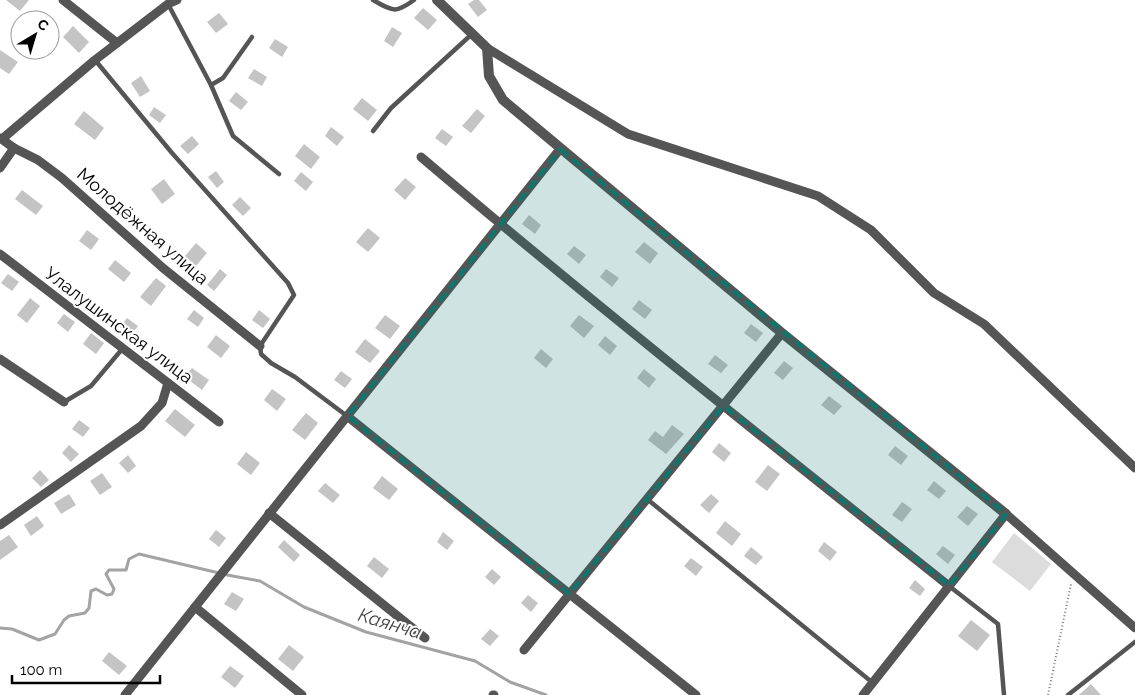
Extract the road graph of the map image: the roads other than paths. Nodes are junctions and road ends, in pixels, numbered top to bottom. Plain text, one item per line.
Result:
1 (63, 0) edge
2 (373, 0) edge
3 (414, 0) edge
4 (437, 0) edge
5 (173, 2) edge
6 (472, 34) junction
7 (252, 37) dead end
8 (117, 42) junction
9 (487, 48) junction
10 (95, 60) junction
11 (211, 85) junction
12 (372, 131) dead end
13 (1, 138) edge
14 (14, 148) junction
15 (560, 149) junction
16 (420, 157) dead end
17 (0, 168) edge
18 (280, 174) dead end
19 (499, 224) junction
20 (0, 254) edge
21 (782, 333) junction
22 (260, 346) junction
23 (123, 348) junction
24 (0, 359) edge
25 (168, 383) junction
26 (64, 402) joint
27 (723, 406) junction
28 (347, 416) junction
29 (219, 422) dead end
30 (1135, 468) edge
31 (647, 499) junction
32 (270, 513) junction
33 (1006, 514) junction
34 (0, 525) edge
35 (950, 586) junction
36 (569, 594) junction
37 (195, 607) junction
38 (1135, 628) edge
39 (425, 638) dead end
40 (1135, 642) edge
41 (524, 650) dead end
42 (873, 683) junction
43 (125, 695) edge
44 (302, 695) edge
45 (696, 695) edge
46 (863, 695) edge
47 (1004, 695) edge
48 (1068, 695) edge

1 - 8 street
2 - 3 lane
4 - 6 street
5 - 8 street
5 - 11 lane
6 - 9 street
6 - 12 lane
7 - 11 lane
8 - 10 street
9 - 15 street
9 - 30 street
10 - 13 street
10 - 22 lane
11 - 18 lane
13 - 14 street, Молодёжная улица
14 - 17 street
14 - 22 street, Молодёжная улица
15 - 19 street
15 - 21 street
16 - 19 street
19 - 27 street
19 - 28 street
20 - 23 street, Улалушинская улица
21 - 27 street
21 - 33 street
22 - 28 lane
23 - 25 street, Улалушинская улица
23 - 26 lane
24 - 26 street
25 - 29 street, Улалушинская улица
25 - 34 street
27 - 31 street
27 - 35 street
28 - 32 street
28 - 36 street
31 - 36 street
31 - 42 lane
32 - 37 street
32 - 39 street
33 - 35 street
33 - 38 street
35 - 42 street
35 - 47 lane
36 - 41 street
36 - 45 street
37 - 43 street
37 - 44 street
40 - 48 lane
42 - 46 street

